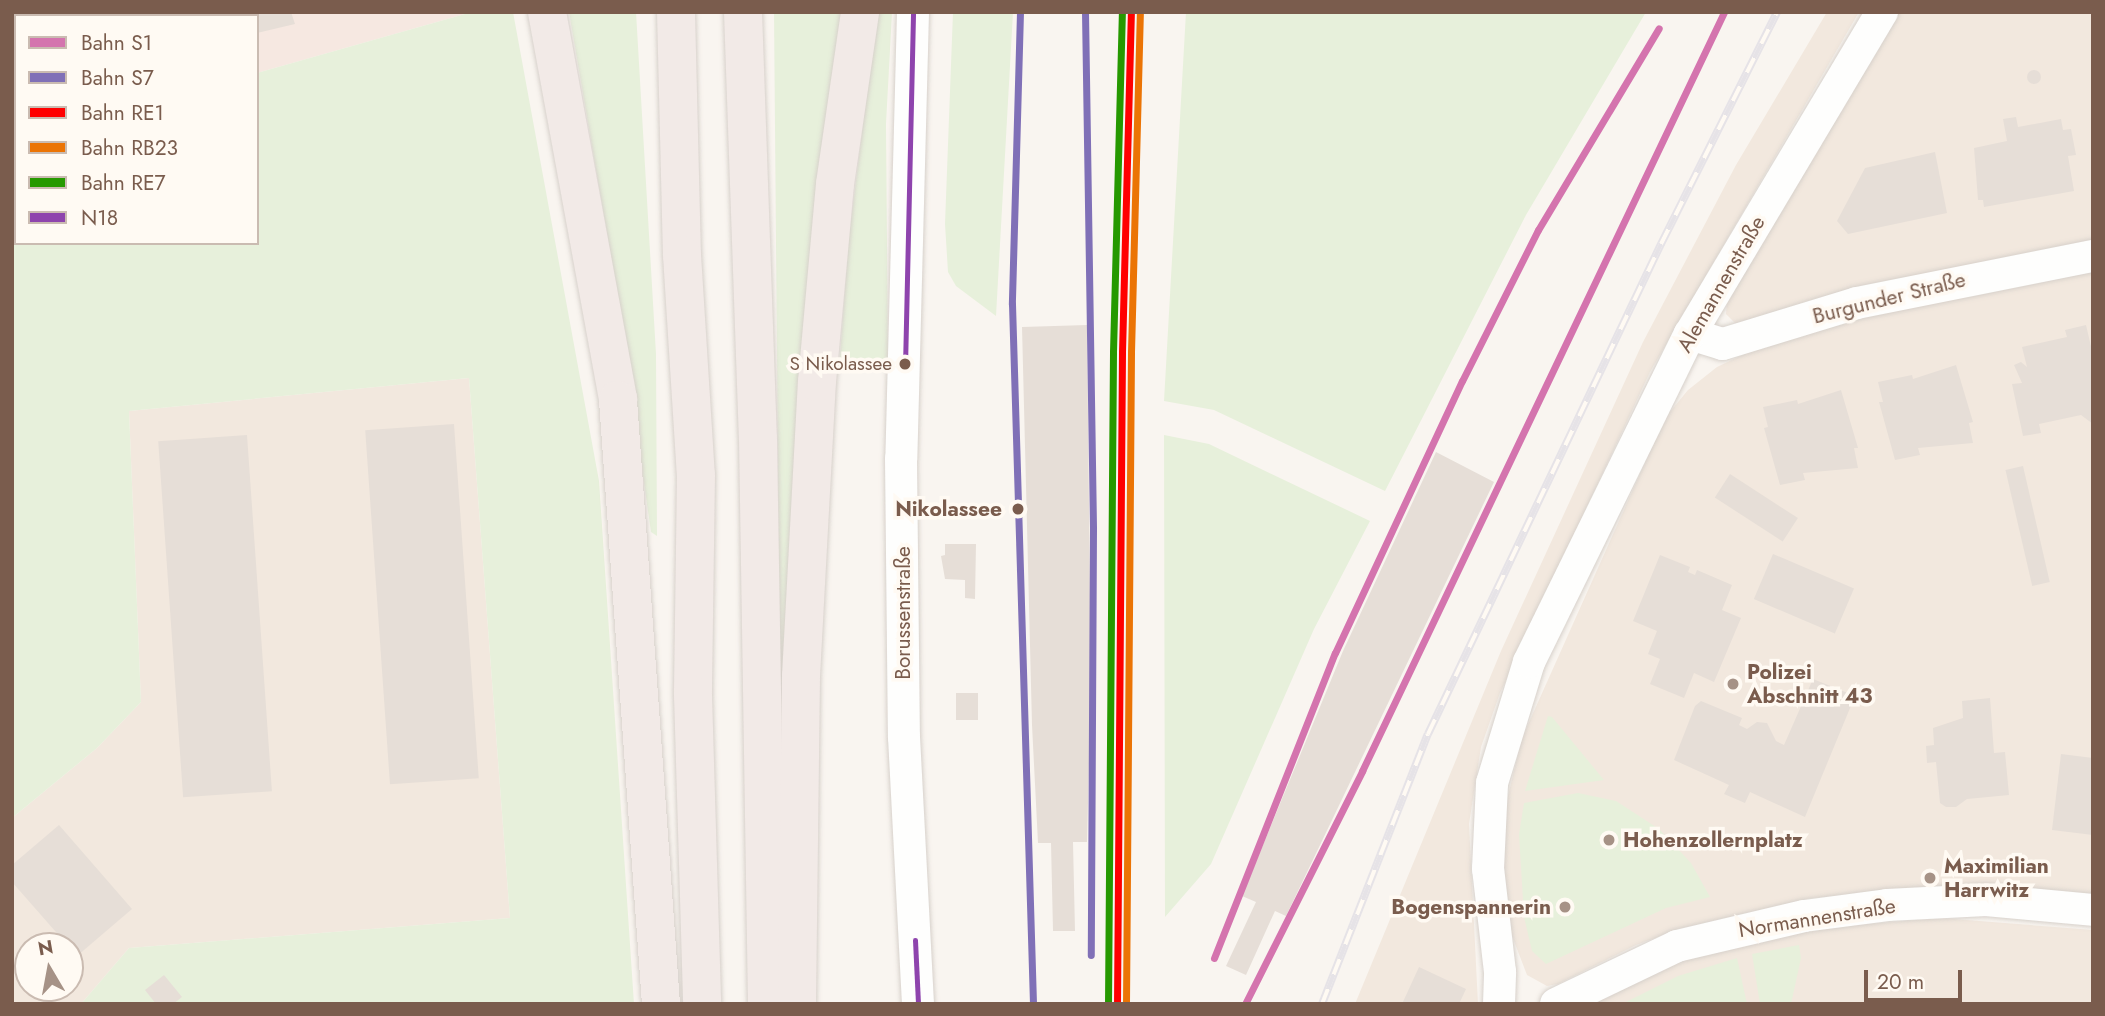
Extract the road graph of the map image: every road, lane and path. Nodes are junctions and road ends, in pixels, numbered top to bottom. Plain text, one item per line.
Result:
1 (547, 12) edge
2 (676, 12) edge
3 (743, 12) edge
4 (860, 12) edge
5 (913, 12) edge
6 (1882, 12) edge
7 (2093, 256) edge
8 (1690, 334) junction
9 (2093, 909) edge
10 (661, 1004) edge
11 (702, 1004) edge
12 (767, 1004) edge
13 (797, 1004) edge
14 (918, 1004) edge
15 (1499, 1004) edge
16 (1556, 1004) edge

1 - 10 highway
2 - 11 highway
3 - 12 highway
4 - 13 highway
5 - 14 street, Borussenstraße
6 - 8 street, Alemannenstraße
7 - 8 street, Burgunder Straße
8 - 15 street, Alemannenstraße
9 - 16 street, Normannenstraße

